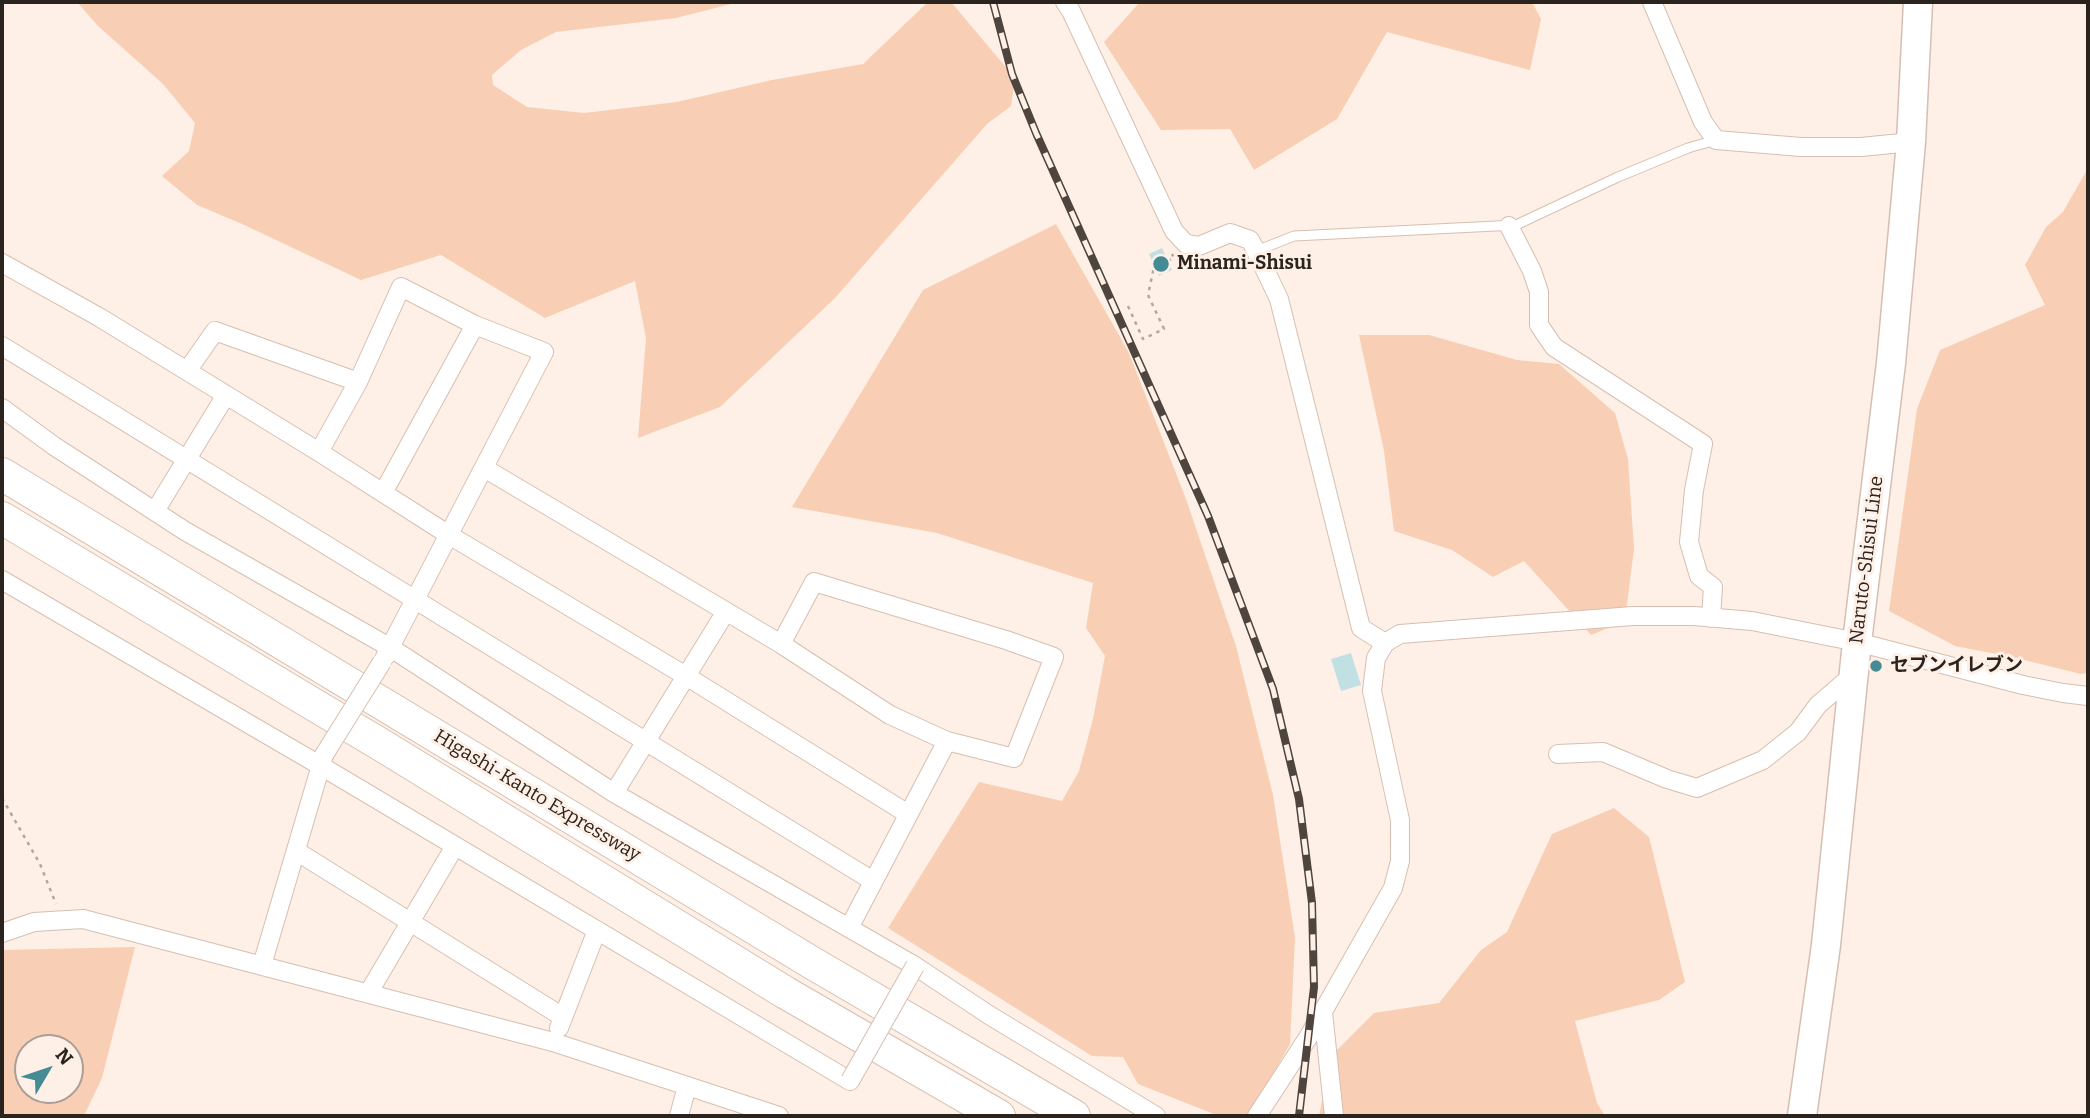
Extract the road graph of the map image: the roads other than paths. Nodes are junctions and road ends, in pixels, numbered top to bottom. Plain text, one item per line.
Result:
1 (1065, 2) edge
2 (1652, 2) edge
3 (1918, 2) edge
4 (1716, 140) junction
5 (1912, 142) junction
6 (1509, 226) junction
7 (1256, 251) junction
8 (2, 263) edge
9 (475, 325) junction
10 (2, 346) edge
11 (187, 371) junction
12 (358, 382) junction
13 (226, 395) junction
14 (2, 408) edge
15 (319, 452) junction
16 (186, 460) junction
17 (484, 468) junction
18 (2, 474) edge
19 (383, 493) junction
20 (155, 511) junction
21 (2, 518) edge
22 (449, 536) junction
23 (2, 580) edge
24 (415, 601) junction
25 (724, 612) junction
26 (1711, 618) junction
27 (1857, 642) junction
28 (1385, 643) junction
29 (781, 644) junction
30 (386, 654) junction
31 (1854, 674) junction
32 (686, 676) junction
33 (2088, 696) edge
34 (646, 741) junction
35 (947, 741) junction
36 (1558, 754) dead end
37 (323, 760) junction
38 (614, 793) junction
39 (908, 814) junction
40 (455, 846) junction
41 (296, 851) junction
42 (873, 881) junction
43 (410, 922) junction
44 (849, 928) junction
45 (597, 930) junction
46 (2, 933) edge
47 (262, 965) junction
48 (915, 966) junction
49 (369, 992) junction
50 (1323, 1012) junction
51 (563, 1017) junction
52 (553, 1042) junction
53 (687, 1086) junction
54 (679, 1116) edge
55 (779, 1116) edge
56 (999, 1116) edge
57 (1074, 1116) edge
58 (1156, 1116) edge
59 (1257, 1116) edge
60 (1334, 1116) edge
61 (1802, 1116) edge

1 - 7 street
2 - 4 street
3 - 5 main road, Naruto-Shisui Line
4 - 5 street
4 - 6 lane
5 - 27 main road, Naruto-Shisui Line
6 - 7 lane
6 - 26 street
7 - 28 street
8 - 11 street
9 - 12 street
9 - 17 street
9 - 19 street
10 - 16 street
11 - 12 street
11 - 13 street
12 - 15 street
13 - 15 street
13 - 16 street
14 - 20 street
15 - 19 street
16 - 20 street
16 - 24 street
17 - 22 street
17 - 25 street
18 - 57 highway, Higashi-Kanto Expressway
19 - 22 street
20 - 30 street
21 - 56 highway, Higashi-Kanto Expressway
22 - 24 street
22 - 32 street
23 - 37 street
24 - 30 street
24 - 34 street
25 - 29 street
25 - 32 street
26 - 27 street
26 - 28 street
27 - 31 main road, Naruto-Shisui Line
27 - 33 street
28 - 50 street
29 - 35 street
29 - 35 street
30 - 37 street, bridge
30 - 38 street
31 - 36 street
31 - 61 main road, Naruto-Shisui Line
32 - 34 street
32 - 39 street
34 - 38 street
34 - 42 street
35 - 39 street
37 - 40 street
37 - 41 street
38 - 44 street
39 - 42 street
40 - 43 street
40 - 45 street
41 - 43 street
41 - 47 street
42 - 44 street
43 - 49 street
43 - 51 street
44 - 48 street
45 - 48 street, bridge
45 - 51 street
46 - 47 street
47 - 49 street
48 - 58 street
49 - 52 street
50 - 59 street
50 - 60 street
51 - 52 street
52 - 53 street
53 - 54 street
53 - 55 street

